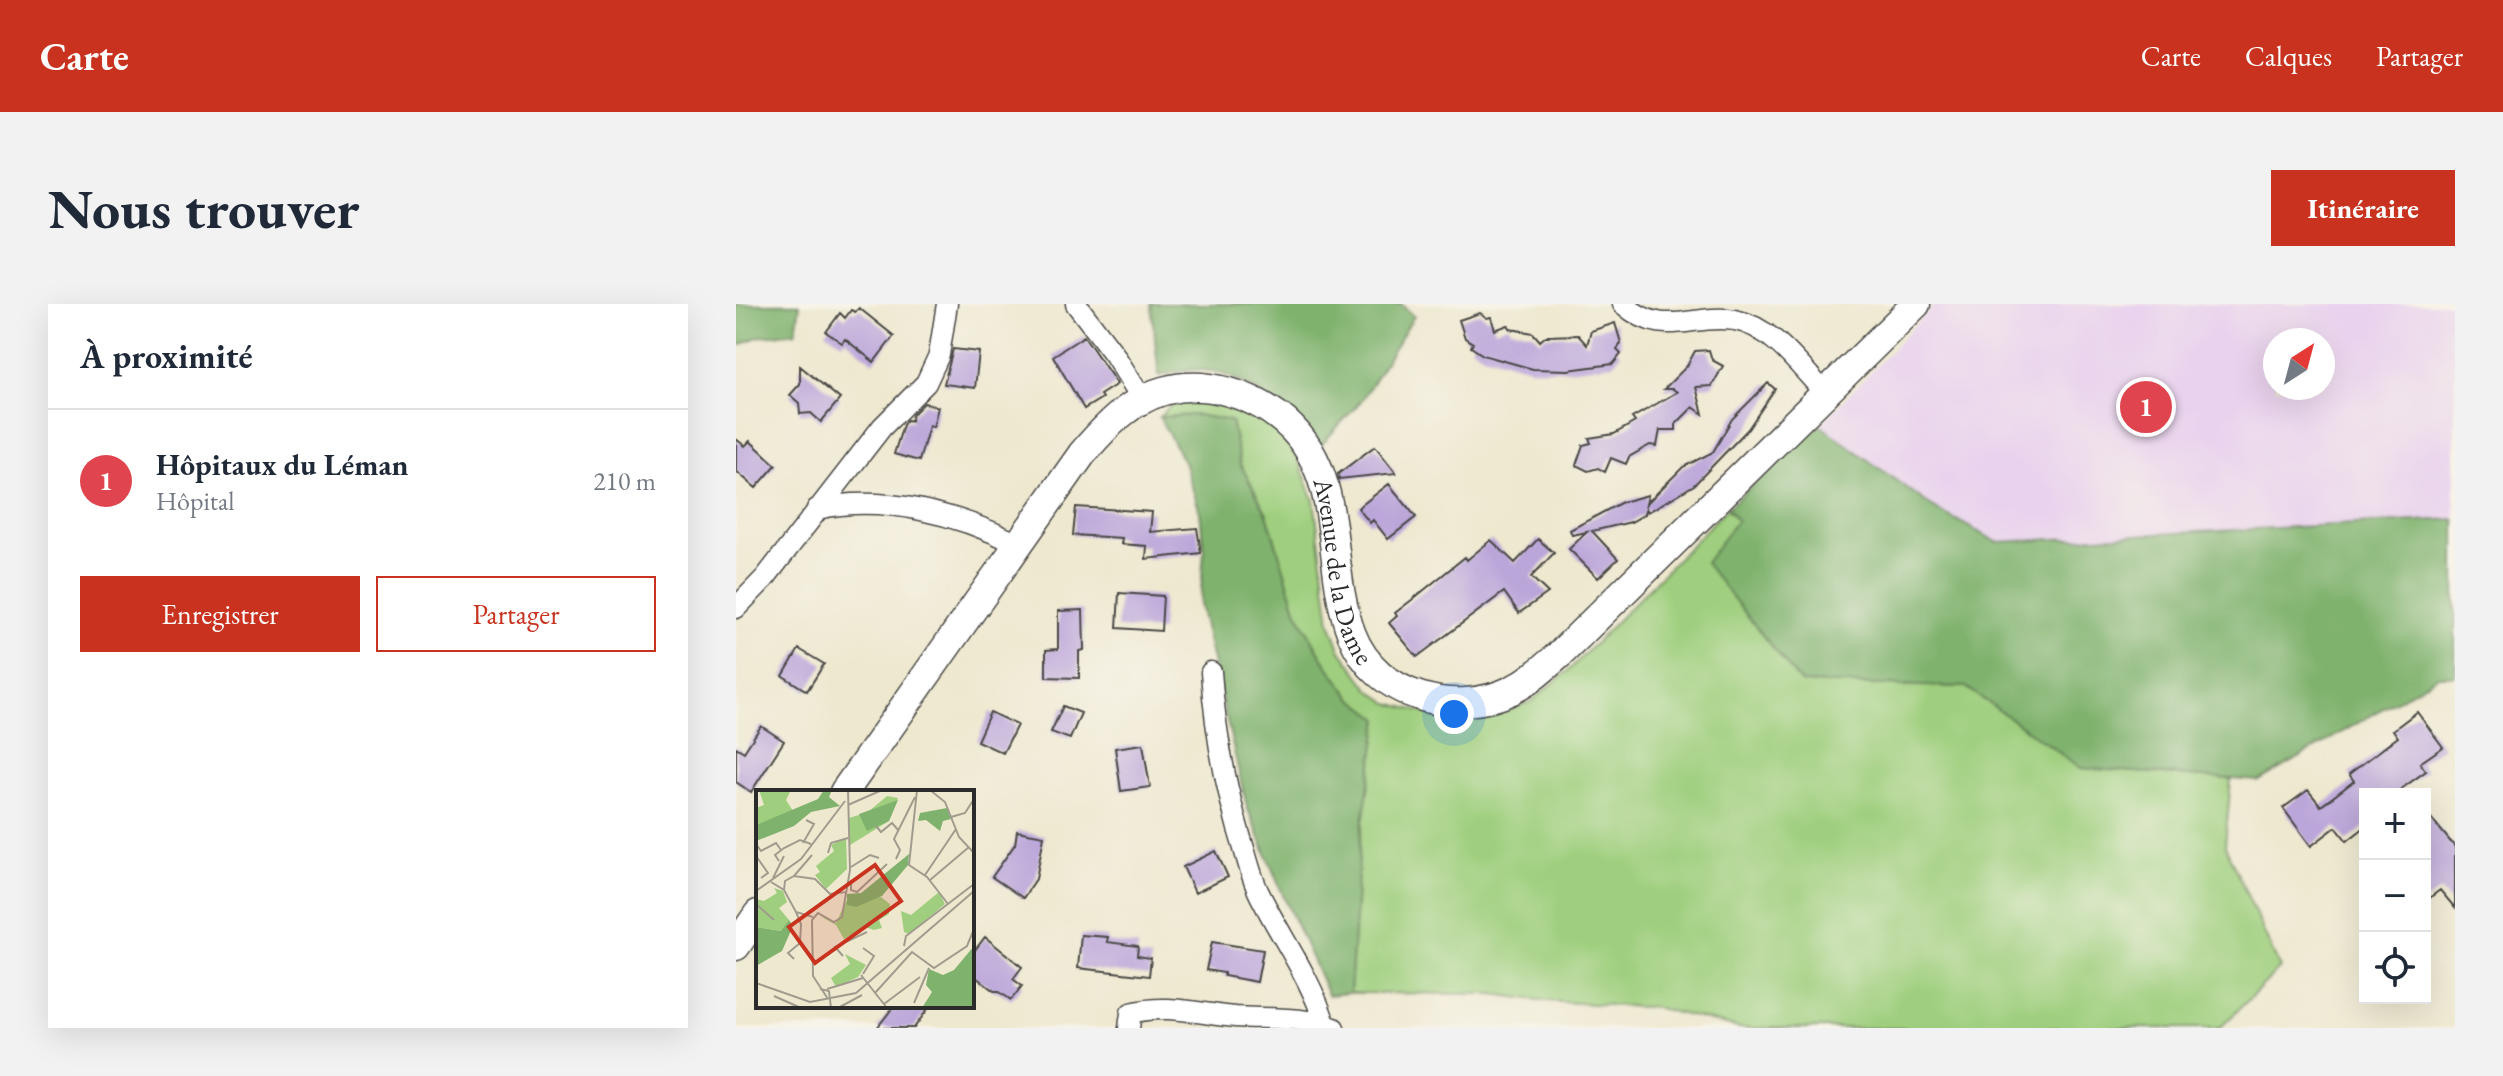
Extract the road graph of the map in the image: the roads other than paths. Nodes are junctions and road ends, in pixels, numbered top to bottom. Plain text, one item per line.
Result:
1 (947, 304) edge
2 (1076, 304) edge
3 (1623, 304) edge
4 (1916, 304) edge
5 (1825, 393) junction
6 (1142, 399) junction
7 (817, 509) junction
8 (1018, 544) junction
9 (736, 608) edge
10 (1211, 672) dead end
11 (845, 790) edge
12 (756, 917) edge
13 (736, 946) edge
14 (1330, 1026) edge
15 (1129, 1028) edge

1 - 7 street
2 - 6 street
3 - 5 street
4 - 5 main road, Avenue de la Dame
5 - 6 main road, Avenue de la Dame
6 - 8 main road, Avenue de la Dame
7 - 8 street
7 - 9 street
8 - 11 main road, Avenue de la Dame
10 - 14 street
12 - 13 main road
14 - 15 street

